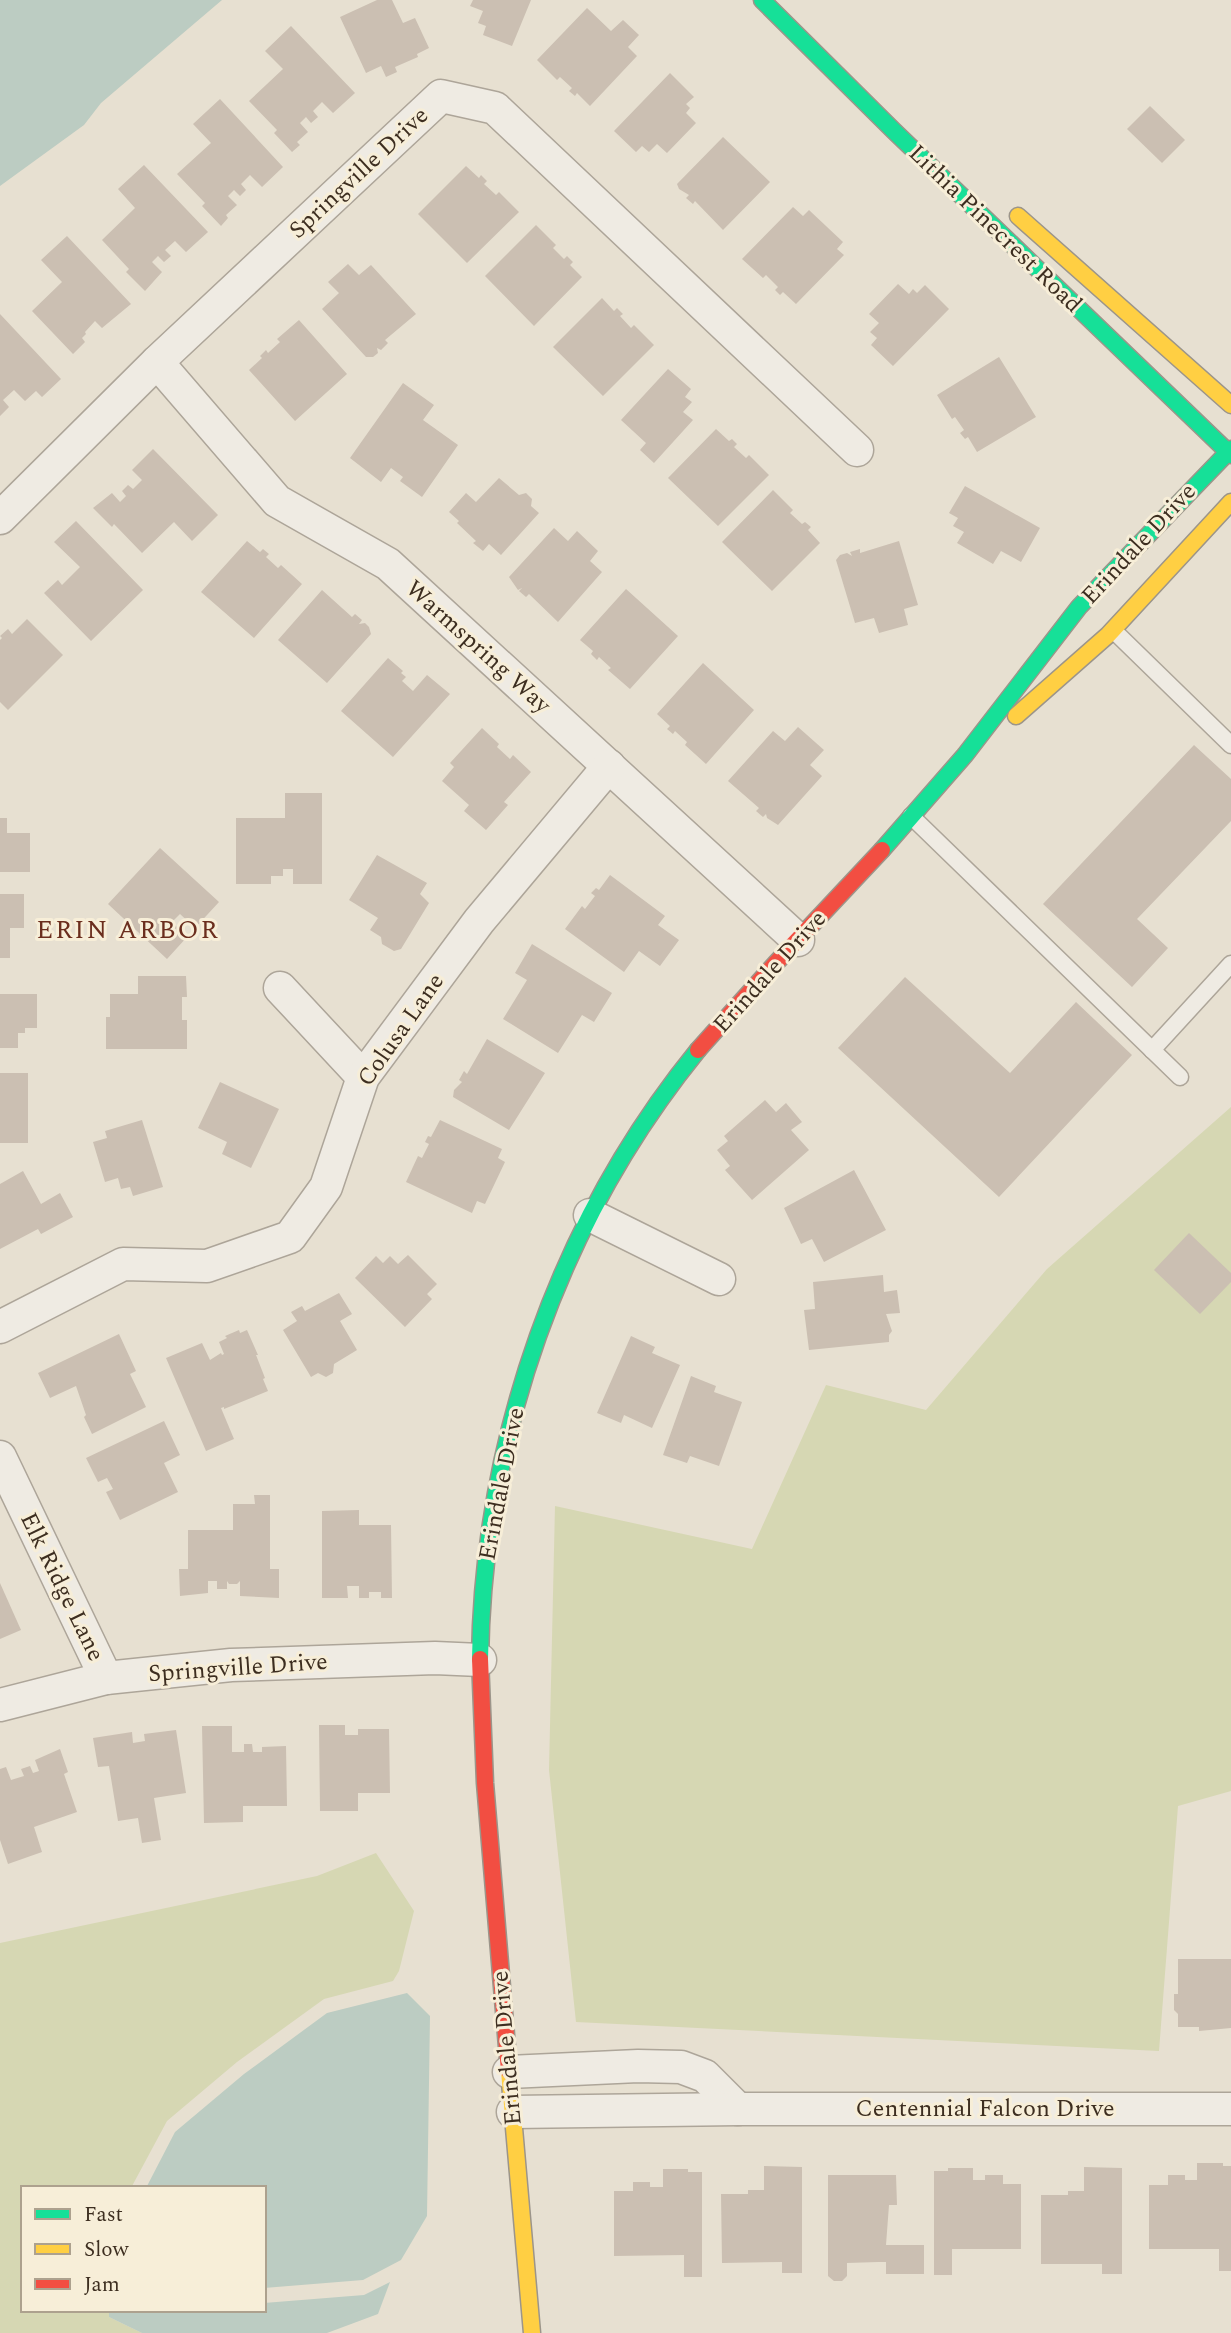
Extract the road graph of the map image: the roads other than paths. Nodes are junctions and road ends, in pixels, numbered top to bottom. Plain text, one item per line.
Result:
1 (762, 0) edge
2 (773, 0) edge
3 (886, 100) dead end
4 (1009, 208) dead end
5 (157, 362) junction
6 (1231, 405) edge
7 (857, 450) dead end
8 (1229, 452) edge
9 (1231, 502) edge
10 (1226, 512) edge
11 (0, 518) edge
12 (1113, 630) junction
13 (1231, 745) edge
14 (609, 766) junction
15 (949, 775) junction
16 (911, 816) junction
17 (797, 940) junction
18 (1231, 964) edge
19 (280, 988) dead end
20 (1152, 1050) junction
21 (363, 1077) junction
22 (1180, 1077) dead end
23 (590, 1215) junction
24 (719, 1279) dead end
25 (0, 1327) edge
26 (0, 1457) edge
27 (480, 1660) junction
28 (106, 1678) junction
29 (0, 1705) edge
30 (628, 2067) junction
31 (509, 2072) junction
32 (738, 2109) junction
33 (1231, 2109) edge
34 (630, 2110) junction
35 (513, 2112) junction
36 (533, 2333) edge

1 - 8 street, Lithia Pinecrest Road
2 - 3 street
4 - 6 street, Lithia Pinecrest Road
5 - 7 street, Springville Drive
5 - 11 street, Springville Drive
5 - 14 street, Warmspring Way
8 - 15 street, Erindale Drive
9 - 10 street, Erindale Drive
10 - 12 street, Erindale Drive
12 - 13 lane
12 - 15 street, Erindale Drive
14 - 17 street, Warmspring Way
14 - 21 street, Colusa Lane
15 - 16 street, Erindale Drive
16 - 17 street, Erindale Drive
16 - 20 lane
17 - 23 street, Erindale Drive
18 - 20 lane
19 - 21 street
20 - 22 lane
21 - 25 street, Colusa Lane
23 - 24 street
23 - 27 street, Erindale Drive
26 - 28 street, Elk Ridge Lane
27 - 28 street, Springville Drive
27 - 31 street, Erindale Drive
28 - 29 street, Springville Drive
30 - 31 street
30 - 32 street
30 - 34 street
31 - 35 street, Erindale Drive
32 - 33 street, Centennial Falcon Drive
32 - 34 street, Centennial Falcon Drive
34 - 35 street, Centennial Falcon Drive
35 - 36 street, Erindale Drive

